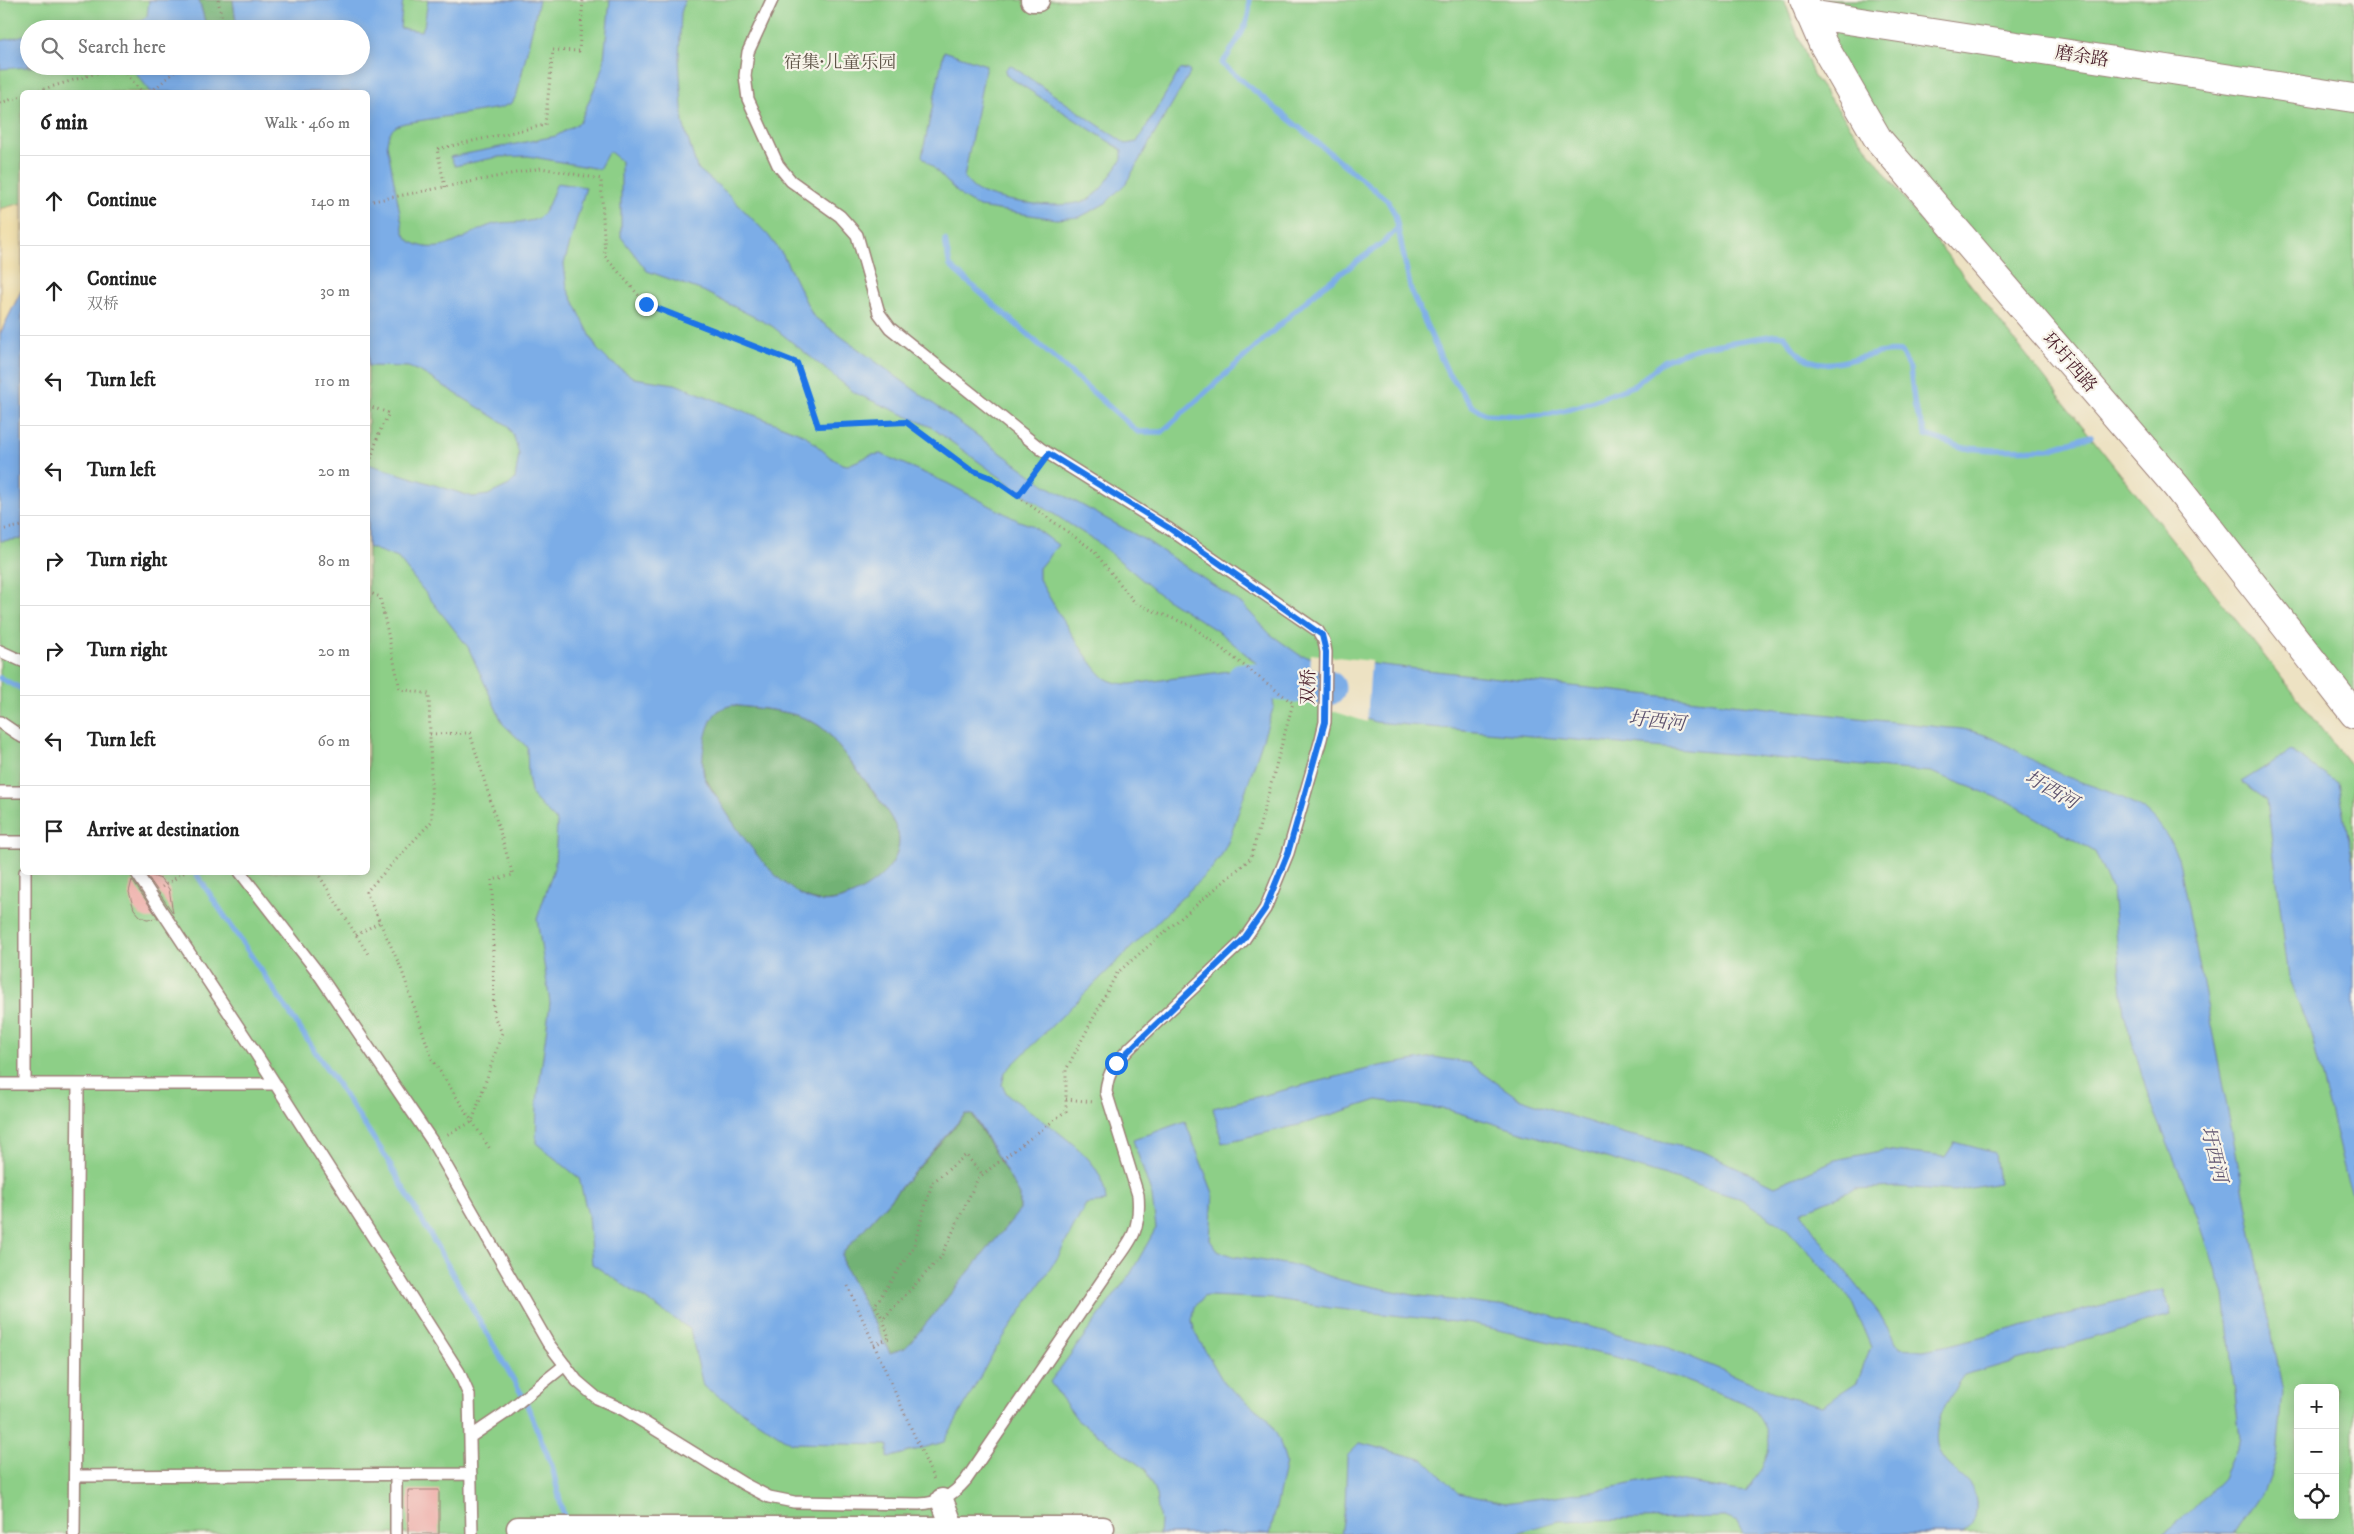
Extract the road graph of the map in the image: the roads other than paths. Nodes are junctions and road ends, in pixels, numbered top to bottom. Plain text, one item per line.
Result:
1 (772, 0) edge
2 (1032, 0) edge
3 (1038, 0) edge
4 (1807, 7) edge
5 (2354, 98) edge
6 (0, 651) edge
7 (20, 660) edge
8 (2354, 714) edge
9 (0, 722) edge
10 (20, 736) edge
11 (0, 792) edge
12 (20, 792) edge
13 (0, 842) edge
14 (20, 842) edge
15 (25, 875) edge
16 (138, 875) edge
17 (242, 875) edge
18 (0, 1084) edge
19 (25, 1084) junction
20 (78, 1084) junction
21 (275, 1084) junction
22 (565, 1365) junction
23 (470, 1437) junction
24 (396, 1474) junction
25 (471, 1474) junction
26 (74, 1476) junction
27 (942, 1500) junction
28 (518, 1528) dead end
29 (1103, 1528) dead end
30 (954, 1531) edge
31 (74, 1534) edge
32 (396, 1534) edge
33 (472, 1534) edge

1 - 27 lane, 双桥
2 - 3 street
4 - 5 street, 磨余路
4 - 8 street, 环圩西路
6 - 7 lane
9 - 10 lane
11 - 12 lane
13 - 14 lane
15 - 19 lane
16 - 21 lane
17 - 22 lane
18 - 19 lane
19 - 20 lane
20 - 21 lane
20 - 26 lane
21 - 23 lane
22 - 23 lane
22 - 27 lane
23 - 25 lane
24 - 25 lane
24 - 26 lane
24 - 32 lane
25 - 33 lane
26 - 31 lane
27 - 30 street
28 - 30 street
29 - 30 street

